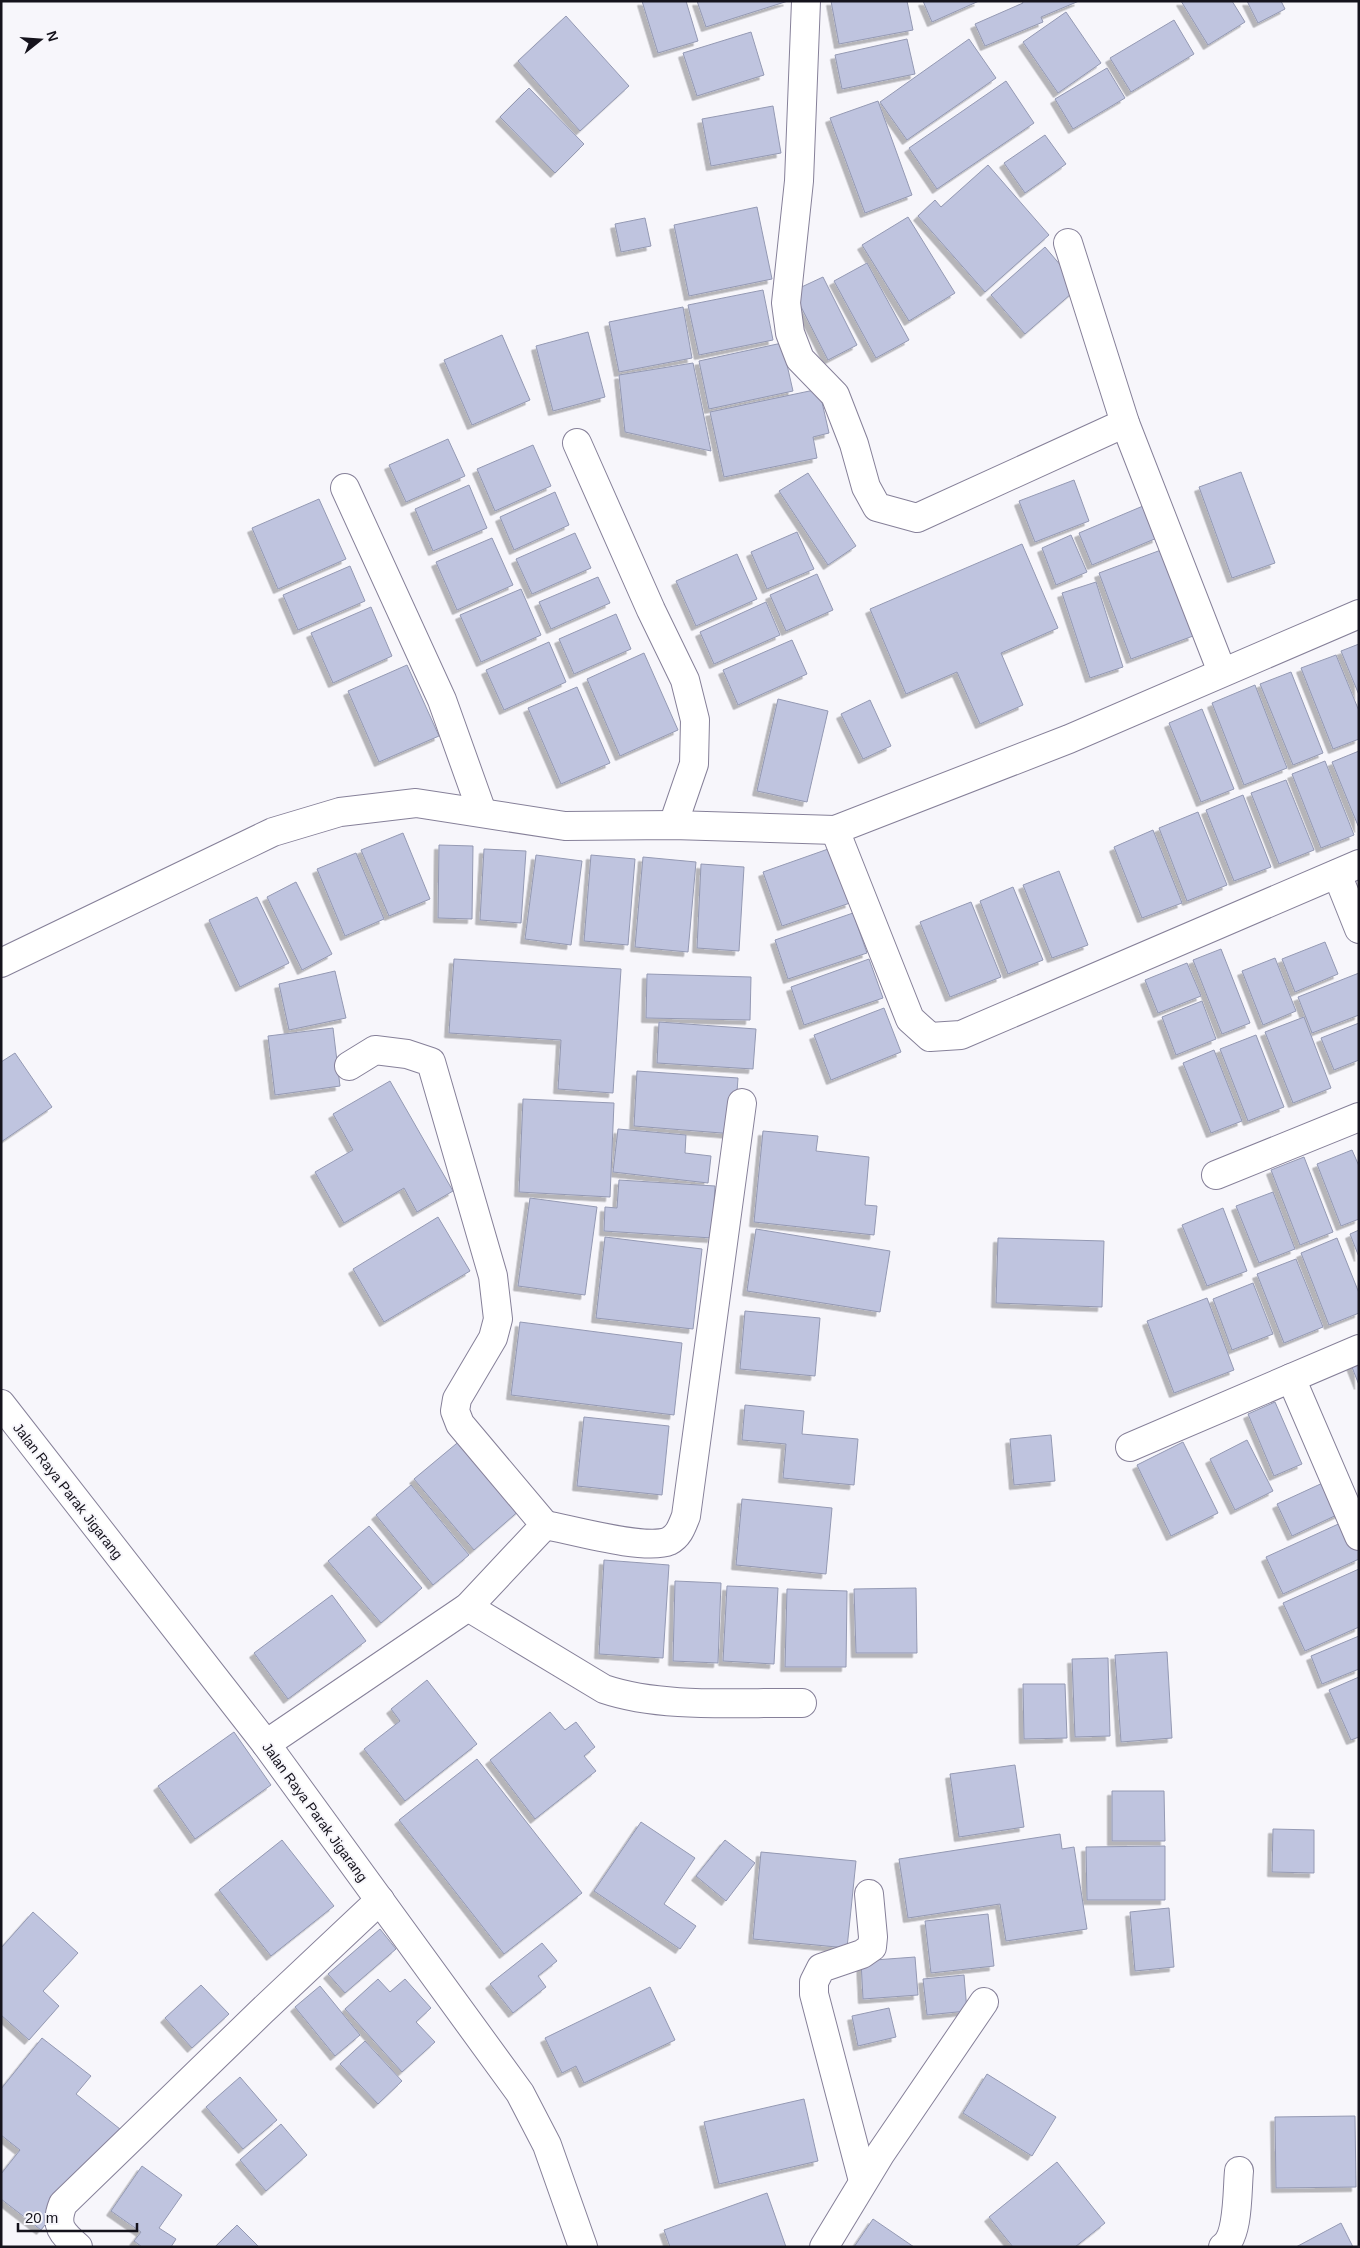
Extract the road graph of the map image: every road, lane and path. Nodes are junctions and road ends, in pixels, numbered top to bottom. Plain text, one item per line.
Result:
1 (806, 1) edge
2 (1068, 243) dead end
3 (1125, 423) junction
4 (576, 443) dead end
5 (345, 488) dead end
6 (1359, 614) edge
7 (1222, 672) junction
8 (482, 812) junction
9 (673, 825) junction
10 (835, 830) junction
11 (1348, 869) edge
12 (1359, 929) edge
13 (1, 963) edge
14 (349, 1066) dead end
15 (742, 1103) dead end
16 (1359, 1117) edge
17 (1216, 1175) dead end
18 (1359, 1350) edge
19 (1291, 1378) junction
20 (1, 1404) edge
21 (1130, 1447) dead end
22 (545, 1525) junction
23 (1359, 1536) edge
24 (468, 1607) junction
25 (802, 1703) dead end
26 (266, 1744) junction
27 (868, 1894) dead end
28 (380, 1900) junction
29 (984, 2002) dead end
30 (1239, 2171) dead end
31 (863, 2181) junction
32 (78, 2247) edge
33 (583, 2247) edge
34 (824, 2247) edge
35 (1223, 2247) edge

1 - 3 street
2 - 3 street
3 - 7 street
4 - 9 street
5 - 8 street
6 - 7 street
7 - 10 street
8 - 9 street
8 - 13 street
9 - 10 street
10 - 11 street
11 - 12 street
14 - 22 street
15 - 22 street
16 - 17 street
18 - 19 street
19 - 21 street
19 - 23 street
20 - 26 street, Jalan Raya Parak Jigarang
22 - 24 street
24 - 25 street
24 - 26 street
26 - 28 street, Jalan Raya Parak Jigarang
27 - 31 street
28 - 32 street
28 - 33 street, Jalan Raya Parak Jigarang
29 - 31 street
30 - 35 street
31 - 34 street

